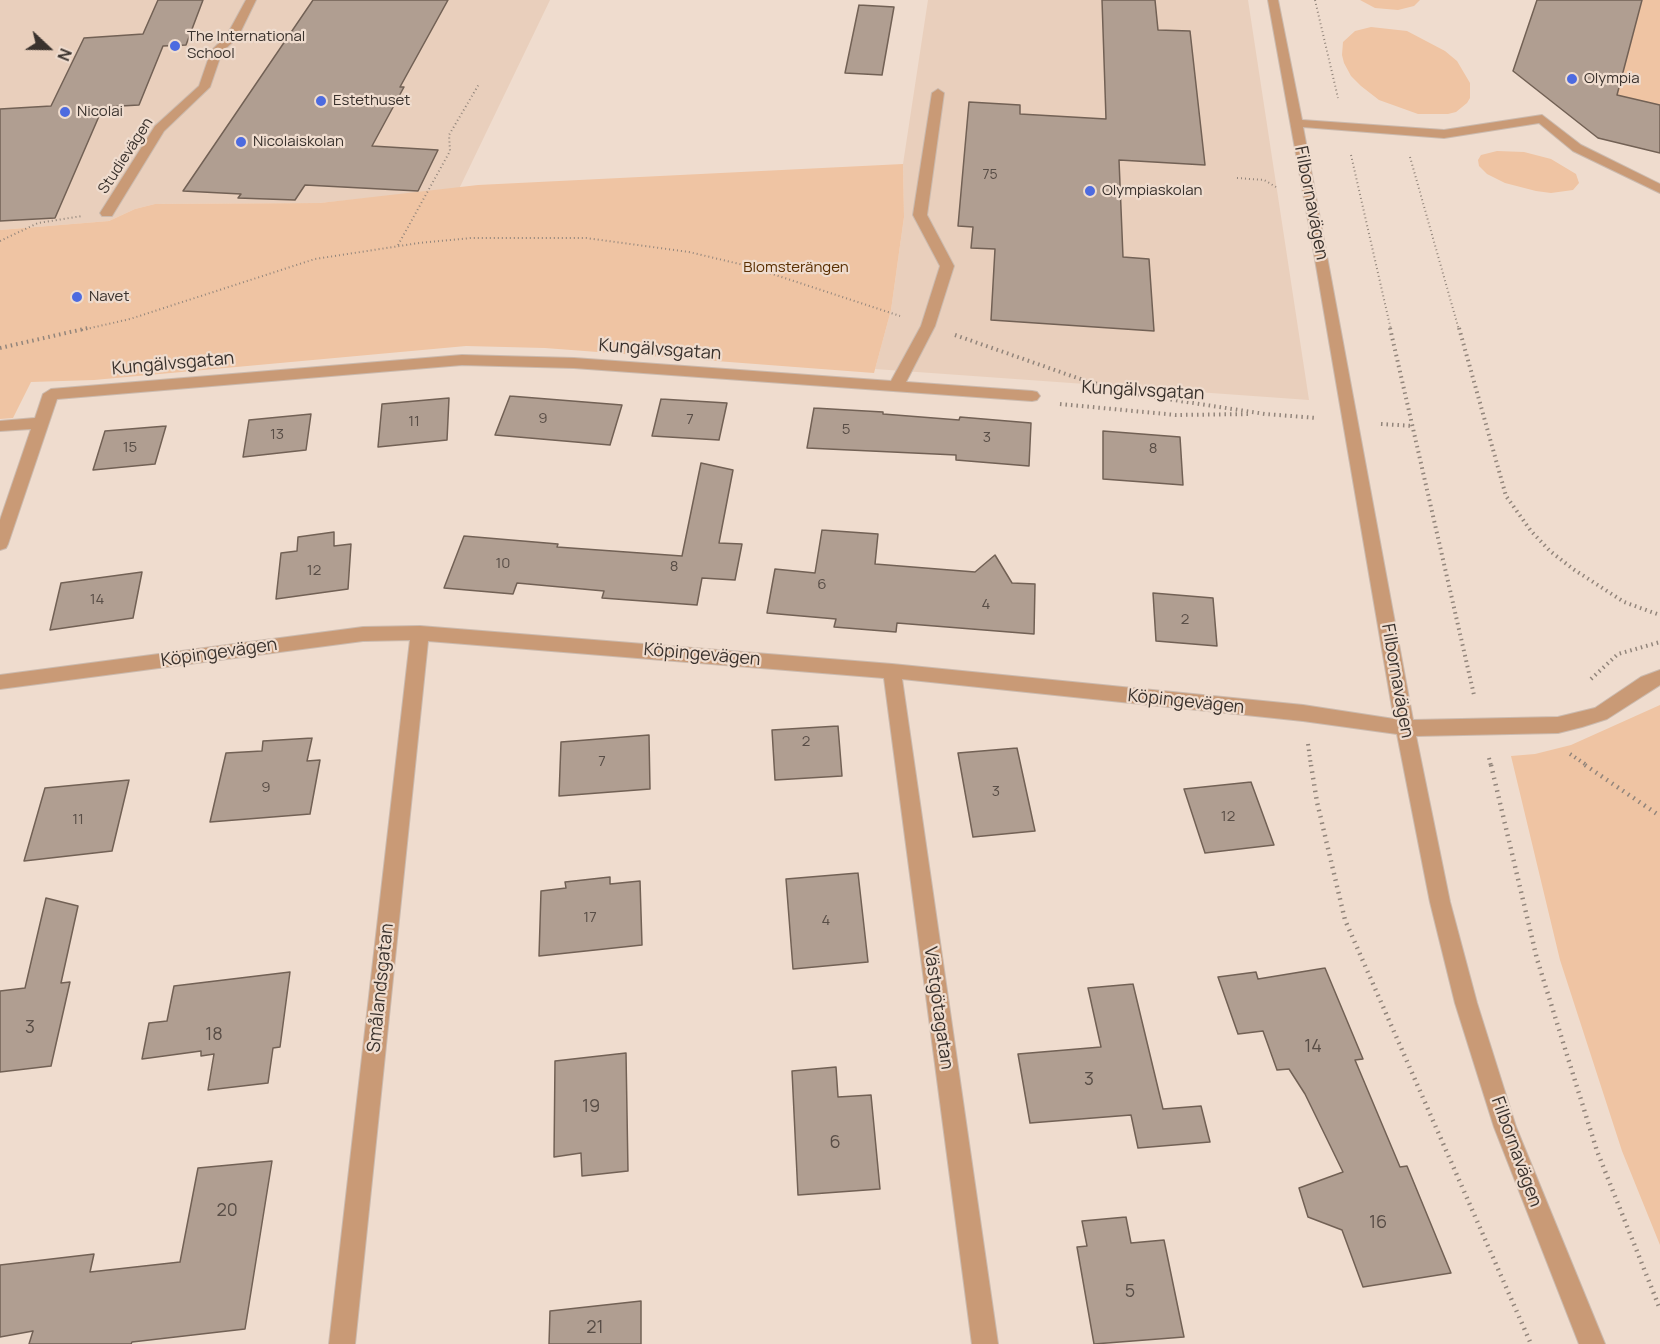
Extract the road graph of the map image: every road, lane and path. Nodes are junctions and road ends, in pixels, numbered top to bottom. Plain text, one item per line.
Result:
1 (250, 0) edge
2 (1274, 0) edge
3 (1315, 0) edge
4 (479, 84) dead end
5 (938, 93) dead end
6 (1296, 123) junction
7 (1344, 127) junction
8 (1402, 131) junction
9 (1237, 178) dead end
10 (1660, 189) edge
11 (1281, 190) dead end
12 (107, 213) joint
13 (0, 241) edge
14 (398, 246) junction
15 (928, 326) junction
16 (0, 348) edge
17 (896, 386) junction
18 (1032, 396) joint
19 (41, 423) junction
20 (0, 426) edge
21 (0, 544) edge
22 (1660, 615) edge
23 (420, 633) junction
24 (1660, 642) edge
25 (892, 671) junction
26 (1660, 677) edge
27 (0, 682) edge
28 (1587, 682) dead end
29 (1482, 699) dead end
30 (1303, 713) junction
31 (1528, 726) junction
32 (1405, 728) junction
33 (1481, 728) junction
34 (1660, 816) edge
35 (1660, 1309) edge
36 (342, 1344) edge
37 (985, 1344) edge
38 (1531, 1344) edge
39 (1592, 1344) edge

1 - 12 street, Studievägen
2 - 6 street, Filbornavägen
3 - 7 path
4 - 14 path
5 - 15 street
6 - 7 street
6 - 32 street, Filbornavägen
7 - 8 street
7 - 29 path
8 - 10 street
8 - 22 path
9 - 11 path
12 - 13 path
14 - 15 path
14 - 16 path
15 - 17 street
15 - 18 path, Kungälvsgatan
17 - 18 street, Kungälvsgatan
17 - 19 street, Kungälvsgatan
19 - 20 street
19 - 21 street
23 - 25 street, Köpingevägen
23 - 27 street, Köpingevägen
23 - 36 street, Smålandsgatan
24 - 28 path
25 - 30 street, Köpingevägen
25 - 37 street, Västgötagatan
26 - 31 street, Köpingevägen
30 - 32 street, Köpingevägen
30 - 38 path
31 - 33 street, Köpingevägen
31 - 34 path
32 - 33 street, Köpingevägen
32 - 39 street, Filbornavägen
33 - 35 path

